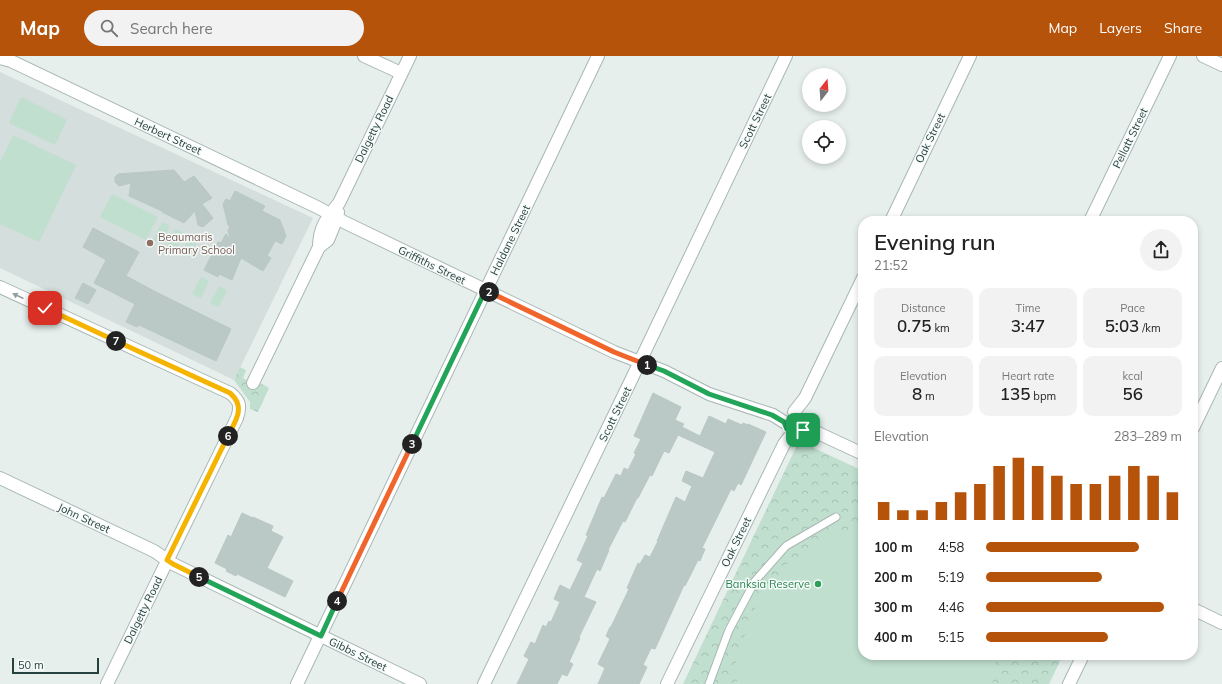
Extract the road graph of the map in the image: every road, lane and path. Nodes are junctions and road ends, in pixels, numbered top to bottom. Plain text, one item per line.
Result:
1 (364, 56) edge
2 (410, 56) edge
3 (598, 56) edge
4 (786, 56) edge
5 (970, 56) edge
6 (1170, 56) edge
7 (1204, 56) edge
8 (0, 58) edge
9 (1222, 65) edge
10 (401, 73) junction
11 (334, 216) junction
12 (893, 216) edge
13 (1092, 216) edge
14 (0, 287) edge
15 (858, 288) edge
16 (485, 291) junction
17 (640, 362) junction
18 (1222, 368) edge
19 (253, 383) dead end
20 (1198, 418) edge
21 (794, 422) junction
22 (858, 452) edge
23 (0, 478) edge
24 (836, 517) dead end
25 (167, 560) junction
26 (1198, 611) edge
27 (1222, 623) edge
28 (321, 636) junction
29 (1081, 660) edge
30 (107, 684) edge
31 (297, 684) edge
32 (420, 684) edge
33 (484, 684) edge
34 (667, 684) edge
35 (709, 684) edge
36 (1069, 684) edge

1 - 10 street
2 - 10 street, Dalgetty Road
3 - 16 street, Haldane Street
4 - 17 street, Scott Street
5 - 12 street, Oak Street
6 - 13 street, Pellatt Street
7 - 9 street
8 - 11 street, Herbert Street
10 - 11 street, Dalgetty Road
11 - 16 street, Griffiths Street
11 - 19 street, Dalgetty Road
25 -> 14 street, Dalgetty Road
15 - 21 street, Oak Street
16 - 17 street, Griffiths Street
16 - 28 street, Haldane Street
17 - 21 street, Griffiths Street
17 - 33 street, Scott Street
18 - 20 street
21 - 22 street, Griffiths Street
21 - 34 street, Oak Street
23 - 25 street, John Street
24 - 35 lane
25 - 28 street, Gibbs Street
25 - 30 street, Dalgetty Road
26 - 27 street
28 - 31 street, Haldane Street
28 - 32 street, Gibbs Street
29 - 36 street

